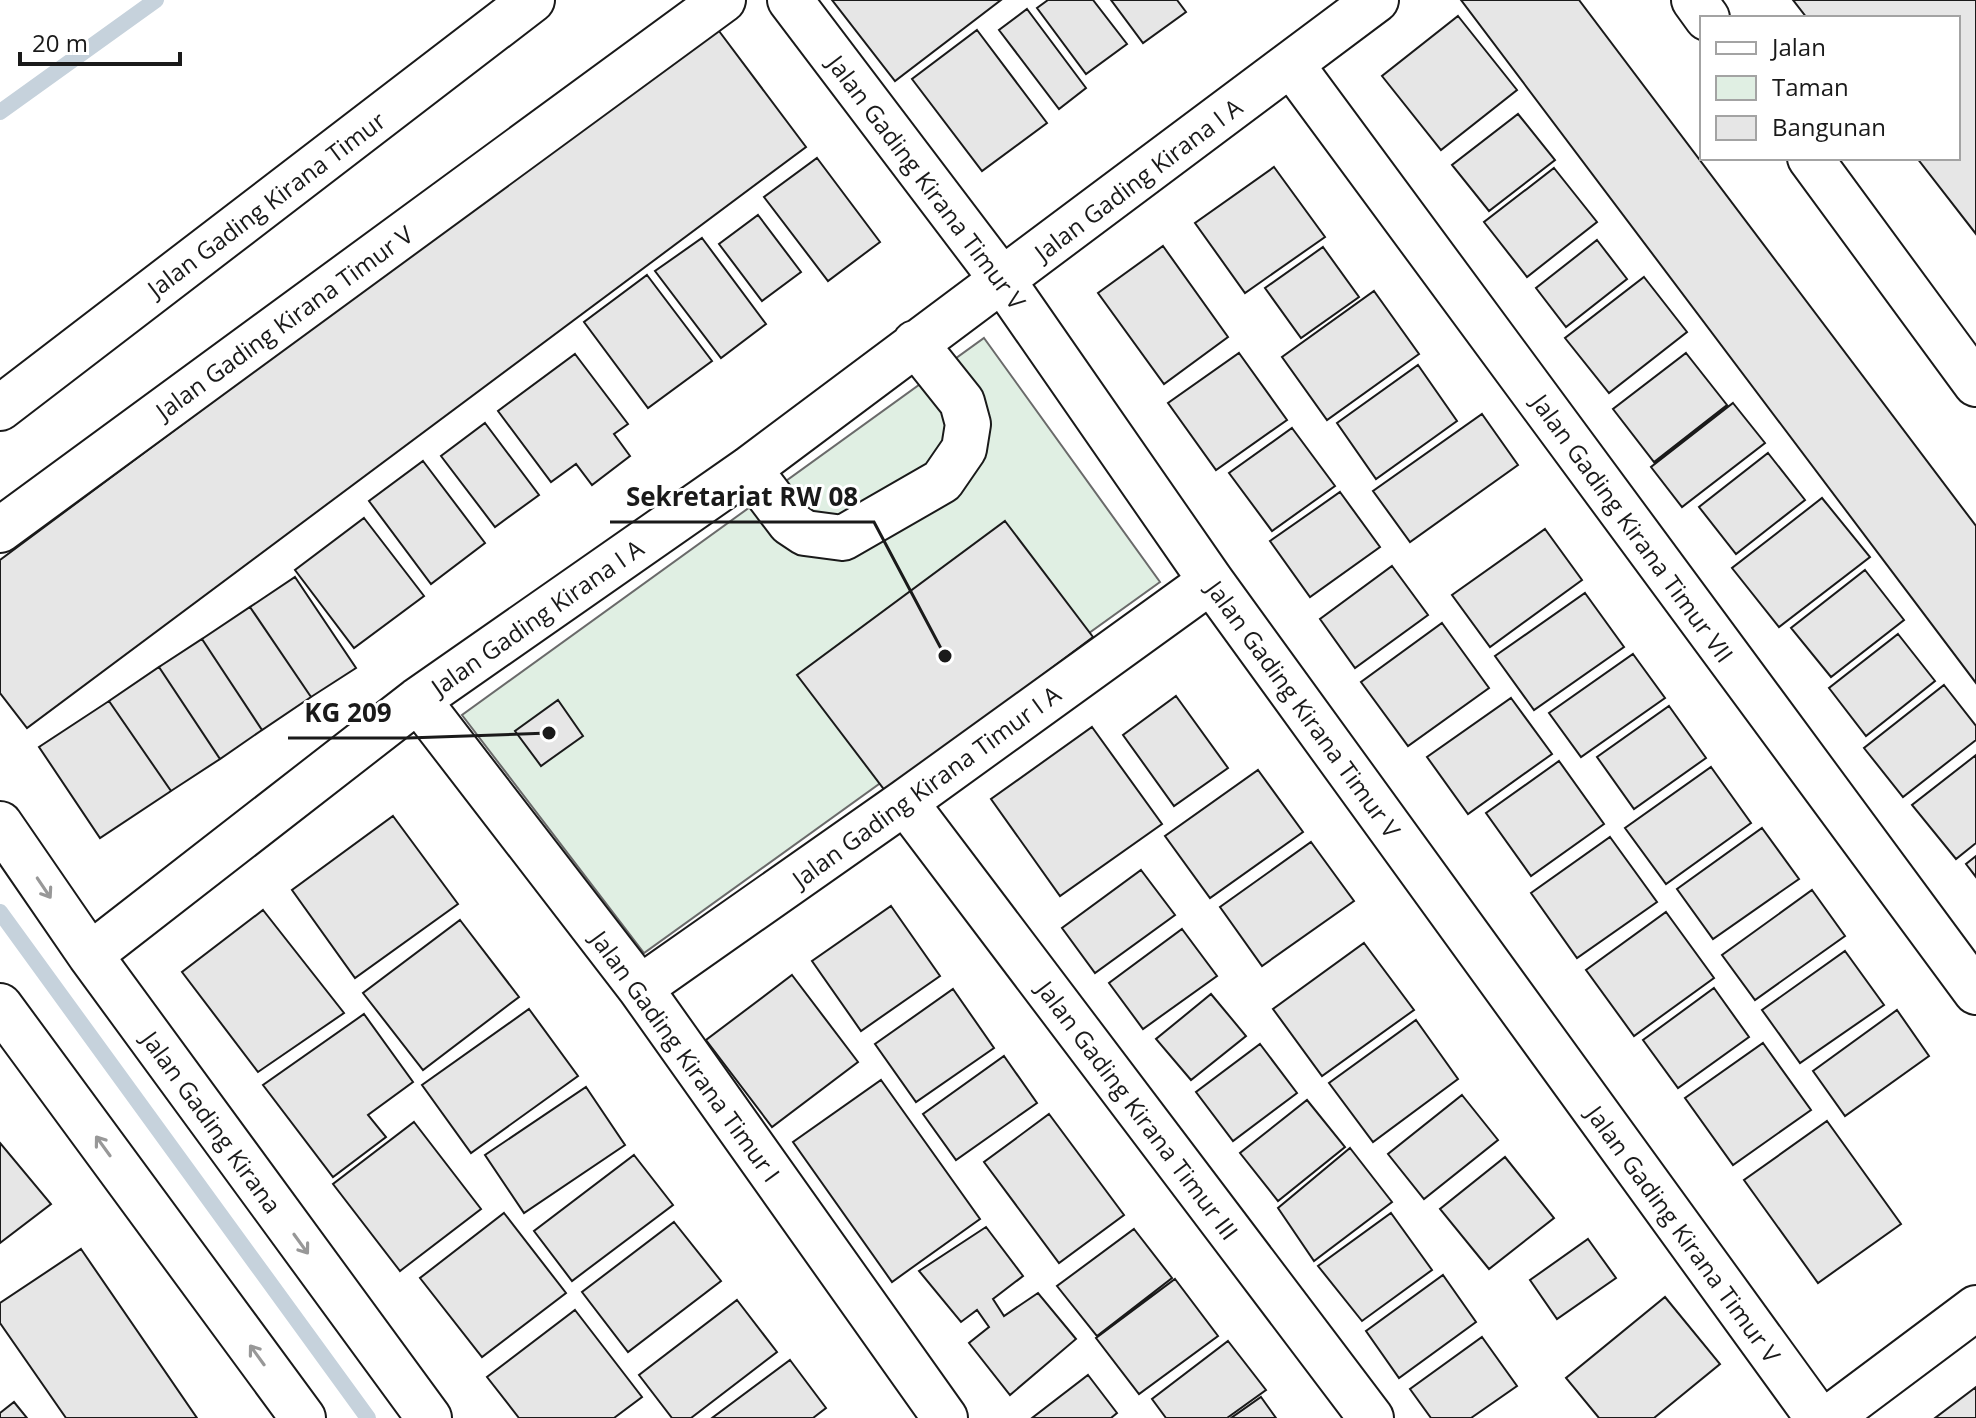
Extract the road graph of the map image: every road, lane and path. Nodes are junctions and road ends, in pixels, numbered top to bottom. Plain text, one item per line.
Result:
1 (532, 0) edge
2 (723, 0) edge
3 (790, 0) edge
4 (1376, 0) edge
5 (1291, 64) junction
6 (1811, 160) edge
7 (1003, 281) junction
8 (915, 343) junction
9 (1976, 384) edge
10 (0, 408) edge
11 (749, 469) junction
12 (0, 530) edge
13 (1211, 581) junction
14 (418, 700) junction
15 (905, 802) junction
16 (0, 824) edge
17 (90, 955) junction
18 (640, 988) junction
19 (1976, 992) edge
20 (0, 1006) edge
21 (1976, 1308) edge
22 (303, 1418) edge
23 (429, 1418) edge
24 (945, 1418) edge
25 (1371, 1418) edge
26 (1818, 1418) edge
27 (1829, 1418) edge

1 - 10 street, Jalan Gading Kirana Timur
2 - 12 street, Jalan Gading Kirana Timur V
3 - 7 street, Jalan Gading Kirana Timur V
4 - 5 street, Jalan Gading Kirana I A
5 - 7 street, Jalan Gading Kirana I A
5 - 19 street, Jalan Gading Kirana Timur VII
6 - 9 street
7 - 8 street, Jalan Gading Kirana I A
7 - 13 street, Jalan Gading Kirana Timur V
8 - 11 street, Jalan Gading Kirana I A
8 - 11 street
11 - 14 street, Jalan Gading Kirana I A
13 - 15 street, Jalan Gading Kirana Timur I A
13 - 26 street, Jalan Gading Kirana Timur V
14 - 17 street, Jalan Gading Kirana I A
14 - 18 street, Jalan Gading Kirana Timur I
15 - 18 street, Jalan Gading Kirana Timur I A
15 - 25 street, Jalan Gading Kirana Timur III
16 -> 17 street, Jalan Gading Kirana
17 -> 23 street, Jalan Gading Kirana
18 - 24 street, Jalan Gading Kirana Timur I
22 -> 20 street
21 - 27 street

